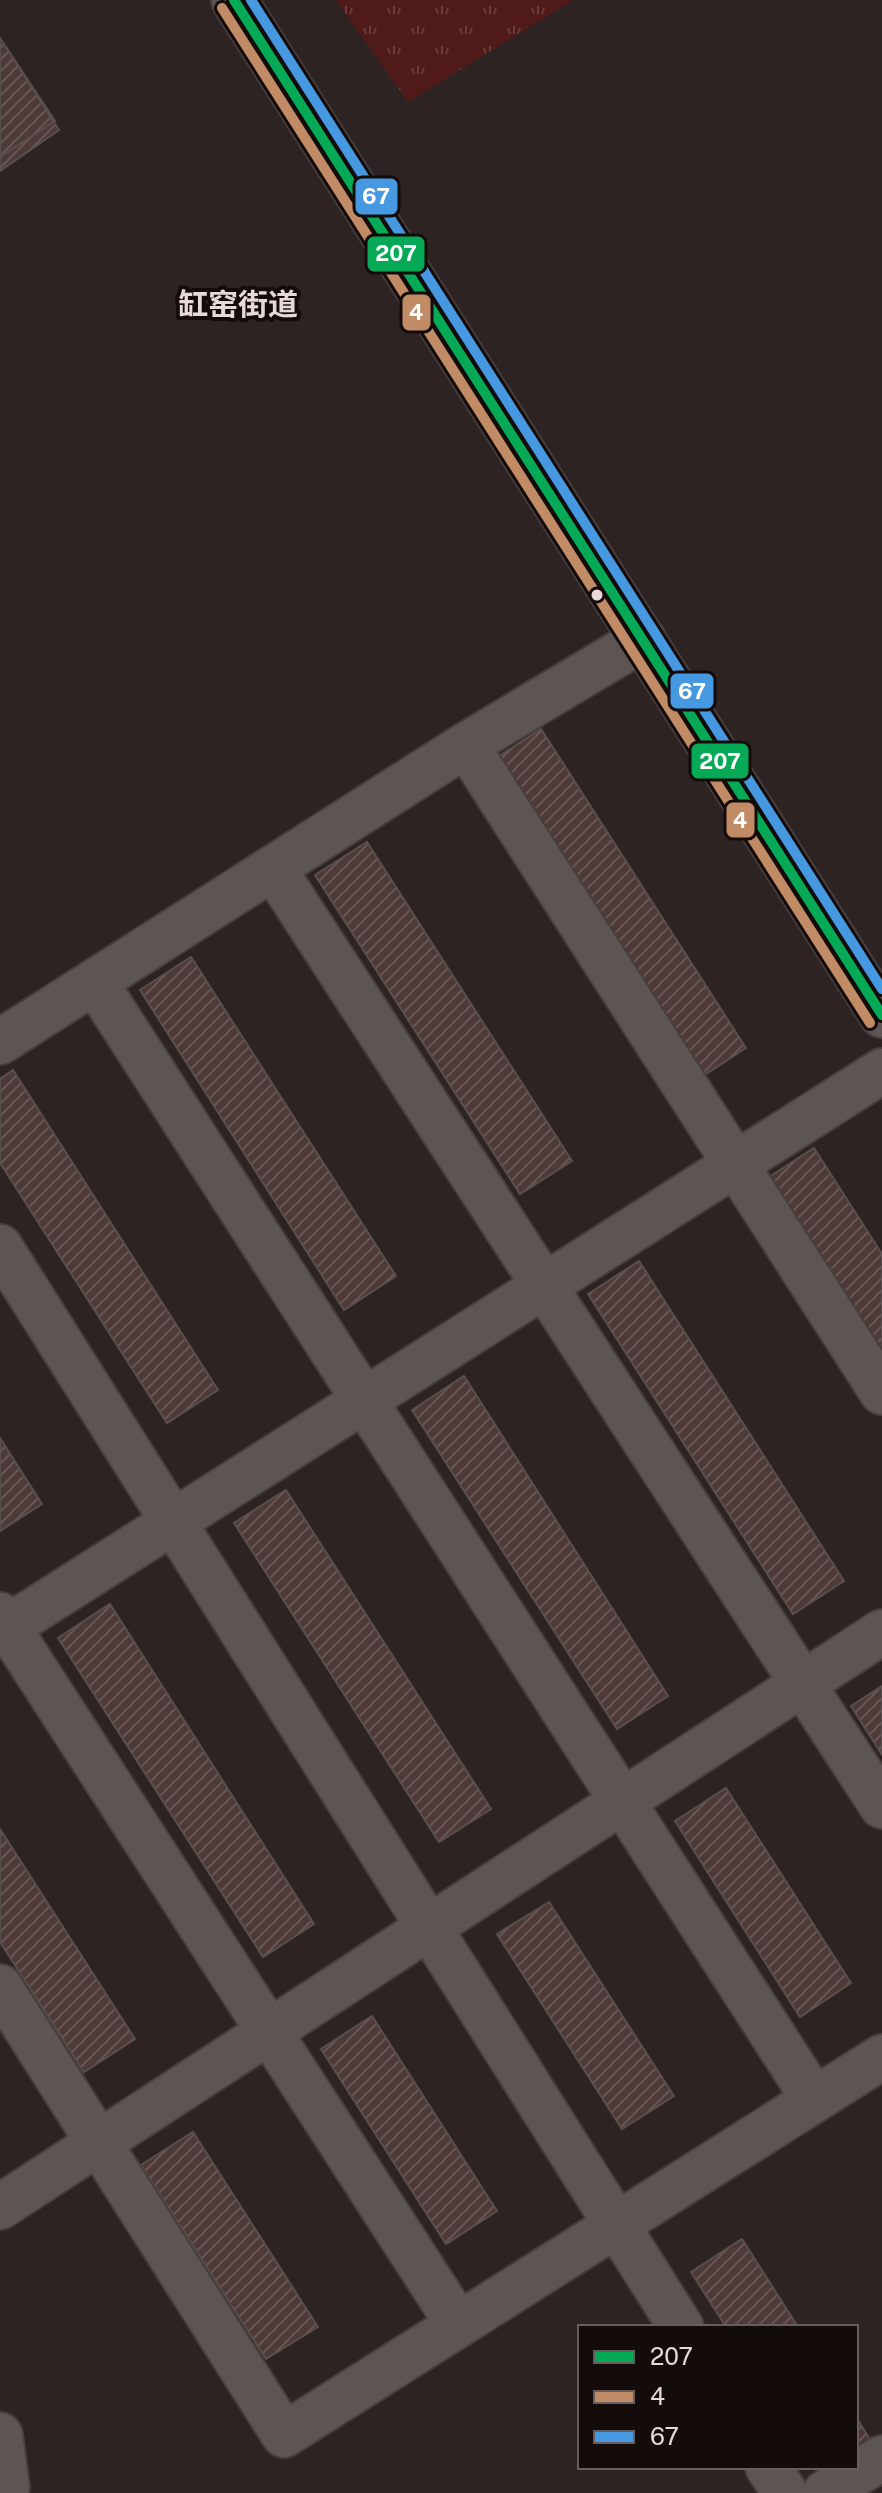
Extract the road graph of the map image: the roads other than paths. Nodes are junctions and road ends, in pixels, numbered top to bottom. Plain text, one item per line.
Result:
1 (234, 0) edge
2 (643, 639) junction
3 (466, 745) junction
4 (273, 868) junction
5 (95, 982) junction
6 (882, 1015) edge
7 (0, 1042) edge
8 (882, 1071) edge
9 (735, 1164) junction
10 (0, 1247) edge
11 (544, 1285) junction
12 (882, 1392) edge
13 (364, 1400) junction
14 (173, 1521) junction
15 (3, 1624) edge
16 (882, 1632) edge
17 (803, 1684) junction
18 (622, 1801) junction
19 (882, 1806) edge
20 (429, 1927) junction
21 (0, 1987) edge
22 (269, 2032) junction
23 (882, 2057) edge
24 (814, 2099) junction
25 (99, 2143) junction
26 (0, 2207) edge
27 (617, 2225) junction
28 (458, 2324) junction
29 (680, 2325) edge
30 (0, 2435) edge
31 (882, 2458) edge
32 (769, 2469) edge
33 (0, 2491) edge
34 (785, 2493) edge
35 (825, 2493) edge

1 - 2 street
2 - 3 street
2 - 6 street
3 - 4 street
3 - 9 street
4 - 5 street
4 - 11 street
5 - 7 street
5 - 13 street
8 - 9 street
9 - 11 street
9 - 12 street
10 - 14 street
11 - 13 street
11 - 17 street
13 - 14 street
13 - 18 street
14 - 15 street
14 - 20 street
15 - 22 street
16 - 17 street
17 - 18 street
17 - 19 street
18 - 20 street
18 - 24 street
20 - 22 street
20 - 27 street
21 - 25 street
22 - 25 street
22 - 28 street
23 - 24 street
24 - 27 street
25 - 26 street
25 - 28 street
27 - 28 street
27 - 29 street
30 - 33 street
31 - 35 street
32 - 34 street

